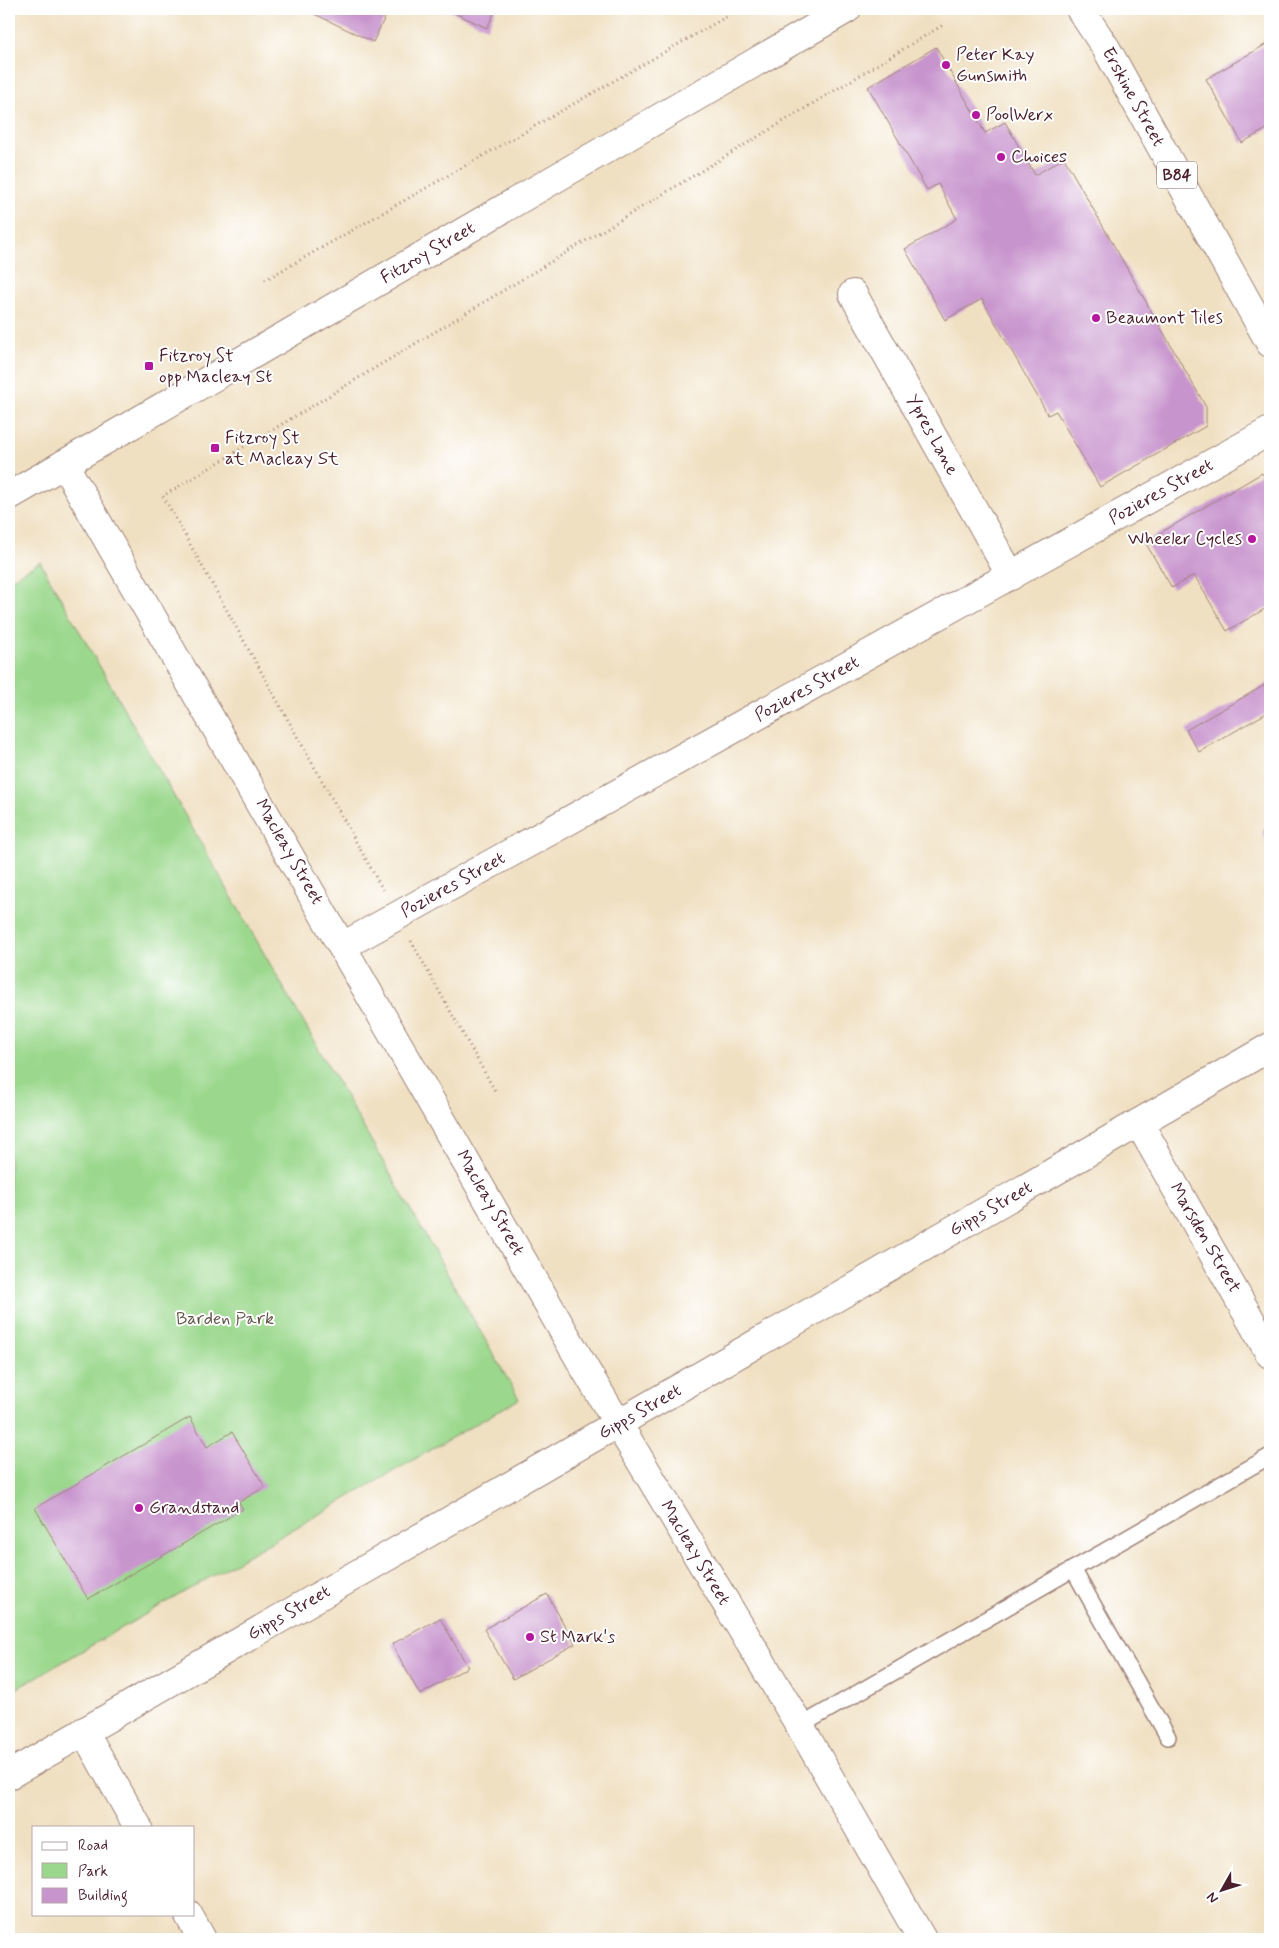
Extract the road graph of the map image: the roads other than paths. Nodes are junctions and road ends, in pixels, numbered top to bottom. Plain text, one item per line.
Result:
1 (847, 9) edge
2 (1080, 9) edge
3 (852, 294) dead end
4 (1270, 343) edge
5 (1270, 431) edge
6 (64, 464) junction
7 (9, 496) edge
8 (1011, 576) junction
9 (343, 946) junction
10 (1270, 1047) edge
11 (1139, 1123) junction
12 (1270, 1354) edge
13 (618, 1424) junction
14 (1270, 1456) edge
15 (1073, 1569) junction
16 (800, 1726) junction
17 (84, 1731) junction
18 (1168, 1738) dead end
19 (9, 1774) edge
20 (137, 1826) edge
21 (189, 1916) edge
22 (202, 1939) edge
23 (922, 1939) edge

1 - 6 street, Fitzroy Street
2 - 4 street, Erskine Street / B84
3 - 8 street, Ypres Lane
5 - 8 street, Pozieres Street
6 - 7 street, Fitzroy Street
6 - 9 street, Macleay Street
8 - 9 street, Pozieres Street
9 - 13 street, Macleay Street
10 - 11 street, Gipps Street
11 - 12 street, Marsden Street
11 - 13 street, Gipps Street
13 - 16 street, Macleay Street
13 - 17 street, Gipps Street
14 - 15 lane
15 - 16 lane
15 - 18 lane
16 - 23 street, Macleay Street
17 - 19 street, Gipps Street
17 - 20 street
21 - 22 street

